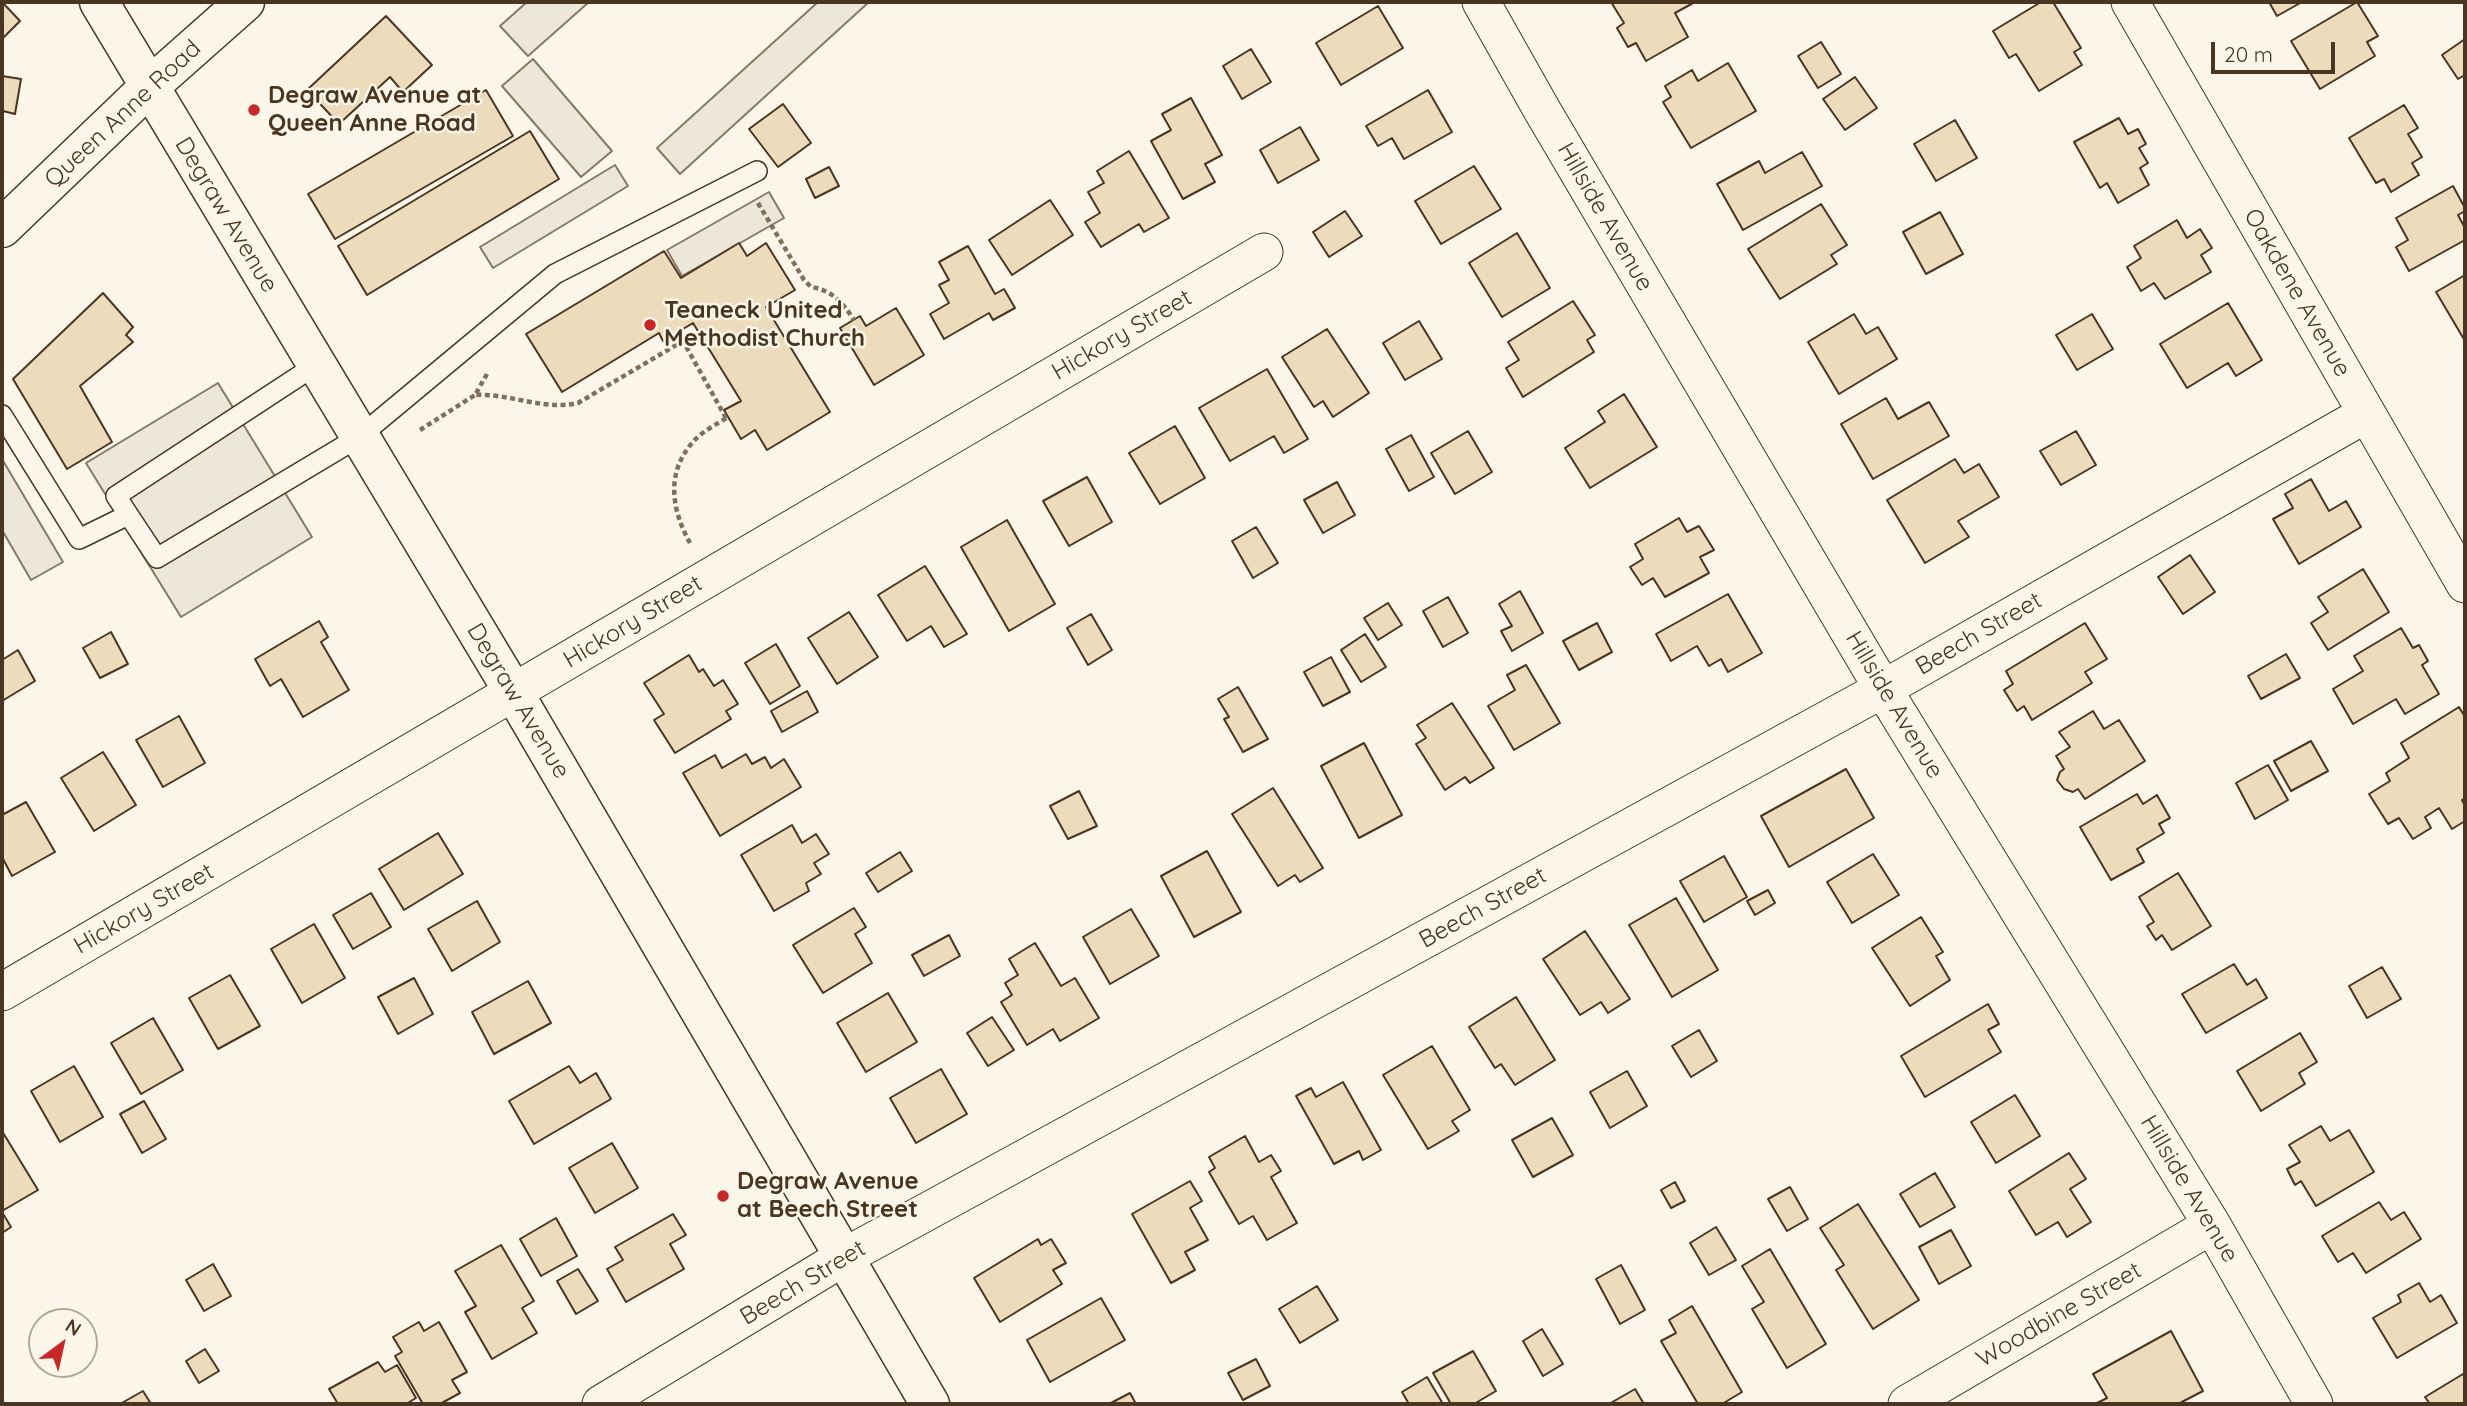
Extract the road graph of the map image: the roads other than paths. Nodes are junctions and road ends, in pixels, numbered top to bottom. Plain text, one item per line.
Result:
1 (99, 2) edge
2 (245, 2) edge
3 (1481, 2) edge
4 (2130, 2) edge
5 (149, 88) junction
6 (750, 174) road end
7 (4, 221) edge
8 (1264, 252) dead end
9 (316, 365) junction
10 (2366, 414) junction
11 (2, 415) edge
12 (366, 448) junction
13 (128, 514) junction
14 (2465, 584) edge
15 (1883, 689) junction
16 (514, 693) junction
17 (2, 992) edge
18 (2212, 1225) junction
19 (844, 1257) junction
20 (601, 1404) edge
21 (930, 1404) edge
22 (1907, 1404) edge
23 (2314, 1404) edge

1 - 5 main road, Degraw Avenue
2 - 5 main road, Queen Anne Road
3 - 15 street, Hillside Avenue
4 - 10 street, Oakdene Avenue
5 - 7 main road, Queen Anne Road
5 - 9 main road, Degraw Avenue
6 - 12 lane
8 - 16 street, Hickory Street
9 - 12 main road, Degraw Avenue
9 - 13 lane
10 - 14 street, Oakdene Avenue
10 - 15 street, Beech Street
11 - 13 lane
12 - 13 lane
12 - 16 main road, Degraw Avenue
15 - 18 street, Hillside Avenue
15 - 19 street, Beech Street
16 - 17 street, Hickory Street
16 - 19 main road, Degraw Avenue
18 - 22 street, Woodbine Street
18 - 23 street, Hillside Avenue
19 - 20 street, Beech Street
19 - 21 main road, Degraw Avenue

